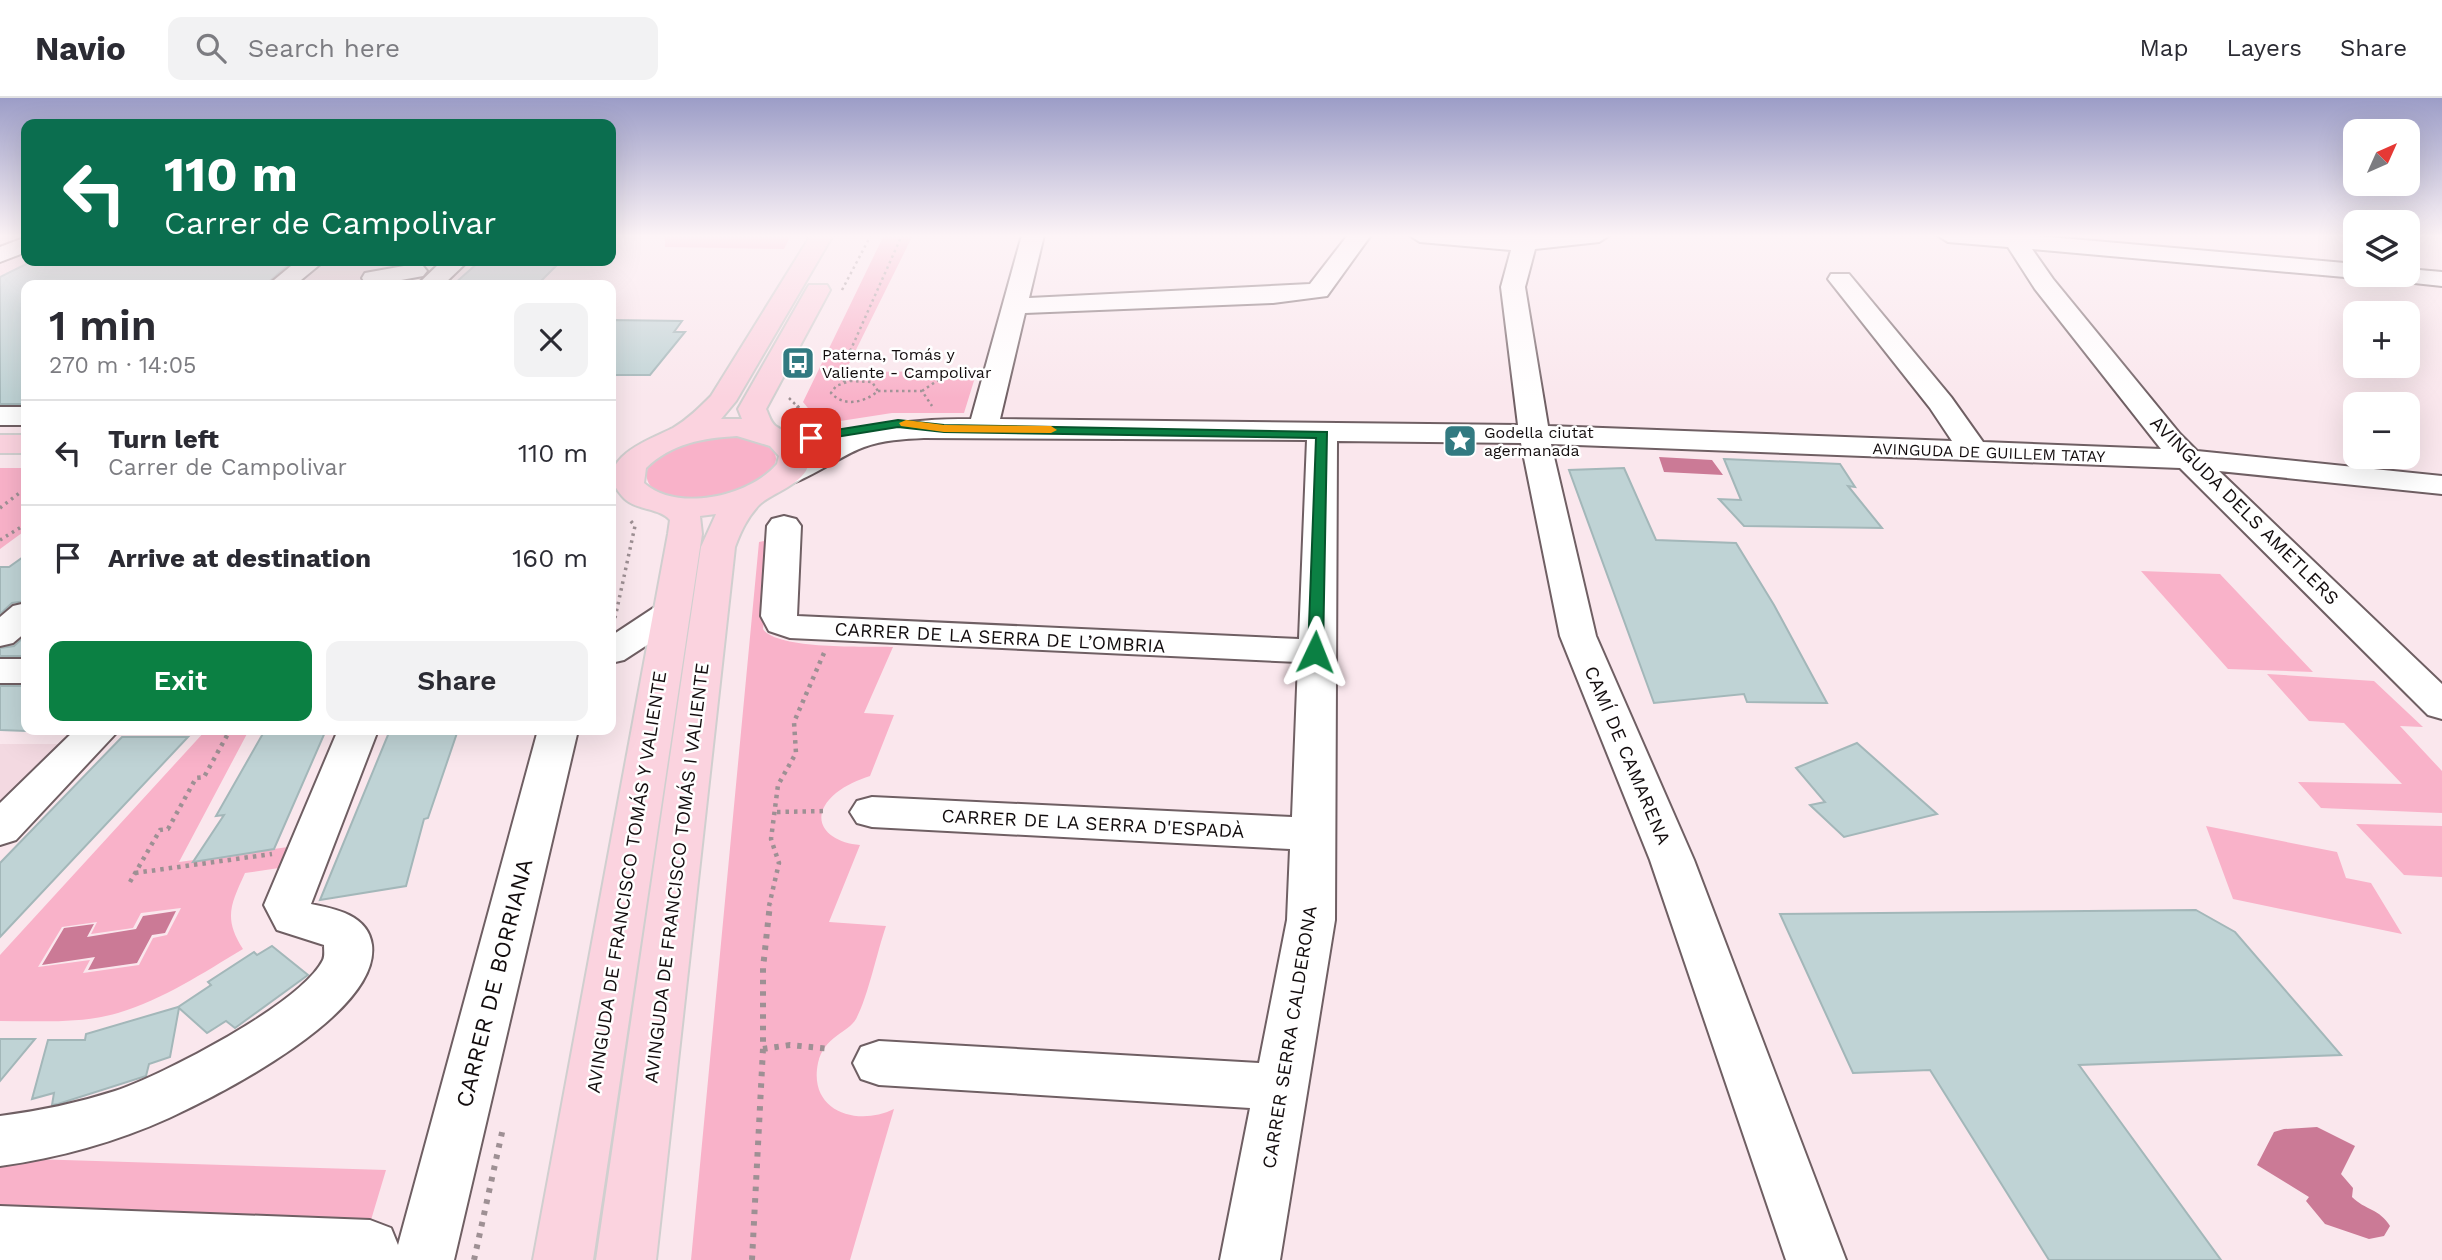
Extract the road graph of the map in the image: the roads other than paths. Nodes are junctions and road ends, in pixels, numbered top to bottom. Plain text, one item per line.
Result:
1 (789, 289) edge
2 (819, 289) edge
3 (1018, 289) edge
4 (1319, 289) edge
5 (1513, 289) edge
6 (1848, 289) edge
7 (2048, 289) edge
8 (1014, 306) junction
9 (0, 416) edge
10 (21, 416) edge
11 (939, 419) junction
12 (983, 428) junction
13 (768, 432) junction
14 (1322, 434) junction
15 (1534, 434) junction
16 (0, 436) edge
17 (21, 437) edge
18 (671, 439) junction
19 (0, 444) edge
20 (21, 444) edge
21 (616, 448) edge
22 (1975, 451) junction
23 (0, 455) edge
24 (21, 456) edge
25 (2189, 459) junction
26 (619, 474) edge
27 (2442, 485) edge
28 (765, 488) junction
29 (676, 508) junction
30 (785, 526) dead end
31 (671, 613) junction
32 (21, 618) edge
33 (0, 635) edge
34 (616, 636) edge
35 (1315, 652) junction
36 (0, 671) edge
37 (21, 671) edge
38 (2442, 706) edge
39 (94, 735) edge
40 (356, 735) edge
41 (557, 735) edge
42 (872, 812) dead end
43 (0, 829) edge
44 (1313, 834) junction
45 (879, 1063) dead end
46 (1282, 1087) junction
47 (0, 1141) edge
48 (0, 1234) edge
49 (370, 1248) dead end
50 (279, 1252) edge
51 (430, 1252) edge
52 (563, 1260) edge
53 (626, 1260) edge
54 (1250, 1260) edge
55 (1816, 1260) edge

1 - 18 main road
2 - 13 main road
3 - 8 street
4 - 8 street
5 - 15 street, CAMÍ DE CAMARENA
6 - 22 street
7 - 25 street, AVINGUDA DELS AMETLERS
8 - 12 street
9 - 10 street
11 - 12 street, AVINGUDA DE GUILLEM TATAY
11 - 13 street
11 - 28 street
12 - 14 street, AVINGUDA DE GUILLEM TATAY
13 - 18 main road
13 - 28 main road, AVINGUDA DE FRANCISCO TOMÁS I VALIENTE
14 - 15 street, AVINGUDA DE GUILLEM TATAY
14 - 35 street, CARRER SERRA CALDERONA
15 - 22 street, AVINGUDA DE GUILLEM TATAY
15 - 55 street, CAMÍ DE CAMARENA
16 - 17 street
18 - 21 main road
18 - 26 main road
19 - 20 main road
22 - 25 street, AVINGUDA DE GUILLEM TATAY
23 - 24 main road
25 - 27 street, AVINGUDA DE GUILLEM TATAY
25 - 38 street, AVINGUDA DELS AMETLERS
26 - 29 main road
28 - 29 main road
28 - 53 main road, AVINGUDA DE FRANCISCO TOMÁS I VALIENTE
29 - 31 main road, AVINGUDA DE FRANCISCO TOMÁS Y VALIENTE
30 - 35 street, CARRER DE LA SERRA DE L’OMBRIA
31 - 34 street
31 - 52 main road, AVINGUDA DE FRANCISCO TOMÁS Y VALIENTE
32 - 33 street
35 - 44 street, CARRER SERRA CALDERONA
36 - 37 street
39 - 43 street
40 - 47 street
41 - 51 street, CARRER DE BORRIANA
42 - 44 street, CARRER DE LA SERRA D'ESPADÀ
44 - 46 street, CARRER SERRA CALDERONA
45 - 46 street
46 - 54 street, CARRER SERRA CALDERONA
48 - 50 street
49 - 50 street

